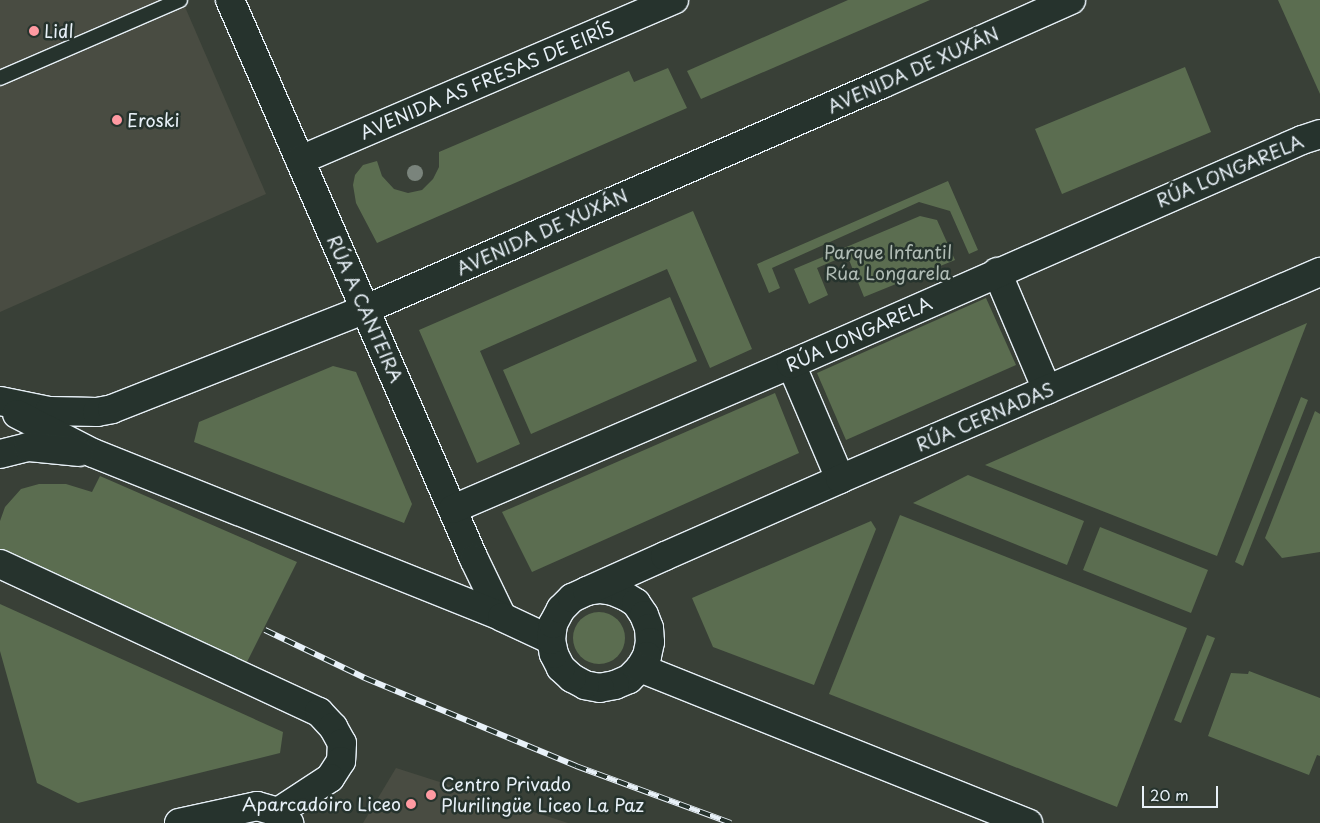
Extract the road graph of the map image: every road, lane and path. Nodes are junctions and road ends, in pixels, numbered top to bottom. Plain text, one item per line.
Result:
1 (180, 0) edge
2 (230, 0) edge
3 (674, 0) edge
4 (1071, 0) edge
5 (0, 78) edge
6 (1320, 134) edge
7 (300, 160) junction
8 (997, 272) junction
9 (1320, 272) edge
10 (366, 309) junction
11 (791, 364) junction
12 (1048, 390) junction
13 (0, 401) edge
14 (0, 406) edge
15 (93, 453) junction
16 (0, 454) edge
17 (840, 479) junction
18 (453, 509) junction
19 (651, 562) junction
20 (0, 564) edge
21 (587, 591) junction
22 (636, 603) junction
23 (502, 618) junction
24 (551, 640) junction
25 (640, 668) junction
26 (283, 817) edge
27 (179, 823) edge
28 (1028, 823) edge

1 - 5 lane
2 - 7 street, RÚA A CANTEIRA
3 - 7 street, AVENIDA AS FRESAS DE EIRÍS
4 - 10 street, AVENIDA DE XUXÁN
6 - 8 street, RÚA LONGARELA
7 - 10 street, RÚA A CANTEIRA
8 - 11 street, RÚA LONGARELA
8 - 12 street
9 - 12 street, RÚA CERNADAS
10 - 13 street, AVENIDA DE XUXÁN
10 - 18 street, RÚA A CANTEIRA
11 - 17 street
11 - 18 street, RÚA LONGARELA
12 - 17 street, RÚA CERNADAS
14 - 15 street
15 - 16 street
15 - 23 street
17 - 19 street, RÚA CERNADAS
18 - 23 street, RÚA A CANTEIRA
19 - 21 street, RÚA CERNADAS
19 - 22 street
20 - 26 street
21 - 22 street
21 - 24 street
22 - 25 street
23 - 24 street
24 - 25 street
25 - 28 street
26 - 27 street

